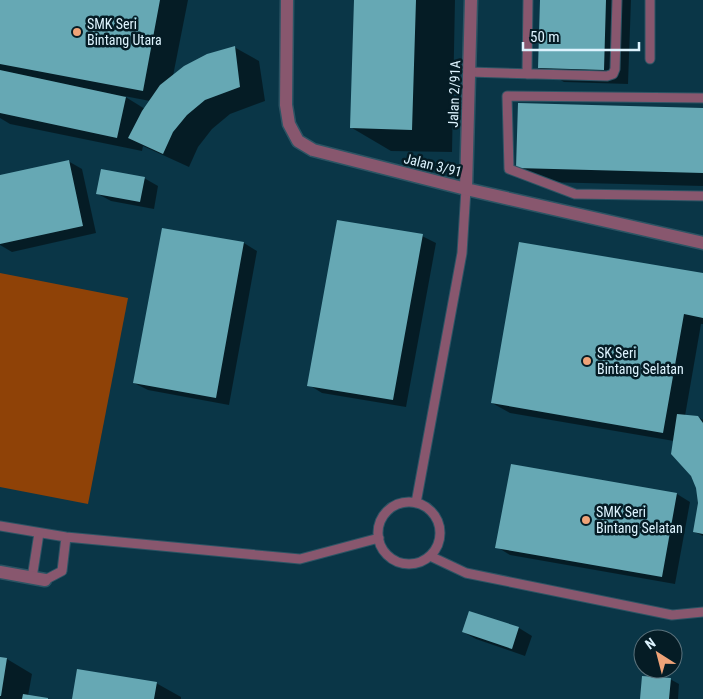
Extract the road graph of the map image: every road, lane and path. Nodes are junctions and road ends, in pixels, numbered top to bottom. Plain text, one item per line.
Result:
1 (287, 0) edge
2 (471, 0) edge
3 (528, 0) edge
4 (617, 0) edge
5 (650, 0) edge
6 (650, 59) dead end
7 (469, 72) junction
8 (527, 74) junction
9 (703, 98) edge
10 (466, 189) junction
11 (703, 196) edge
12 (703, 243) edge
13 (416, 503) junction
14 (0, 526) edge
15 (39, 533) junction
16 (66, 537) junction
17 (379, 538) junction
18 (430, 556) junction
19 (0, 572) edge
20 (32, 578) junction
21 (45, 580) joint
22 (703, 612) edge

1 - 10 street, Jalan 3/91
2 - 7 street, Jalan 2/91A
3 - 8 lane
4 - 8 lane
5 - 6 lane
7 - 8 lane
7 - 10 street, Jalan 2/91A
9 - 11 lane
10 - 12 street, Jalan 3/91
10 - 13 lane
13 - 17 lane
13 - 18 lane
14 - 15 lane
15 - 16 lane
15 - 20 lane
16 - 17 lane
16 - 21 lane
17 - 18 lane
18 - 22 lane
19 - 20 street
20 - 21 street

